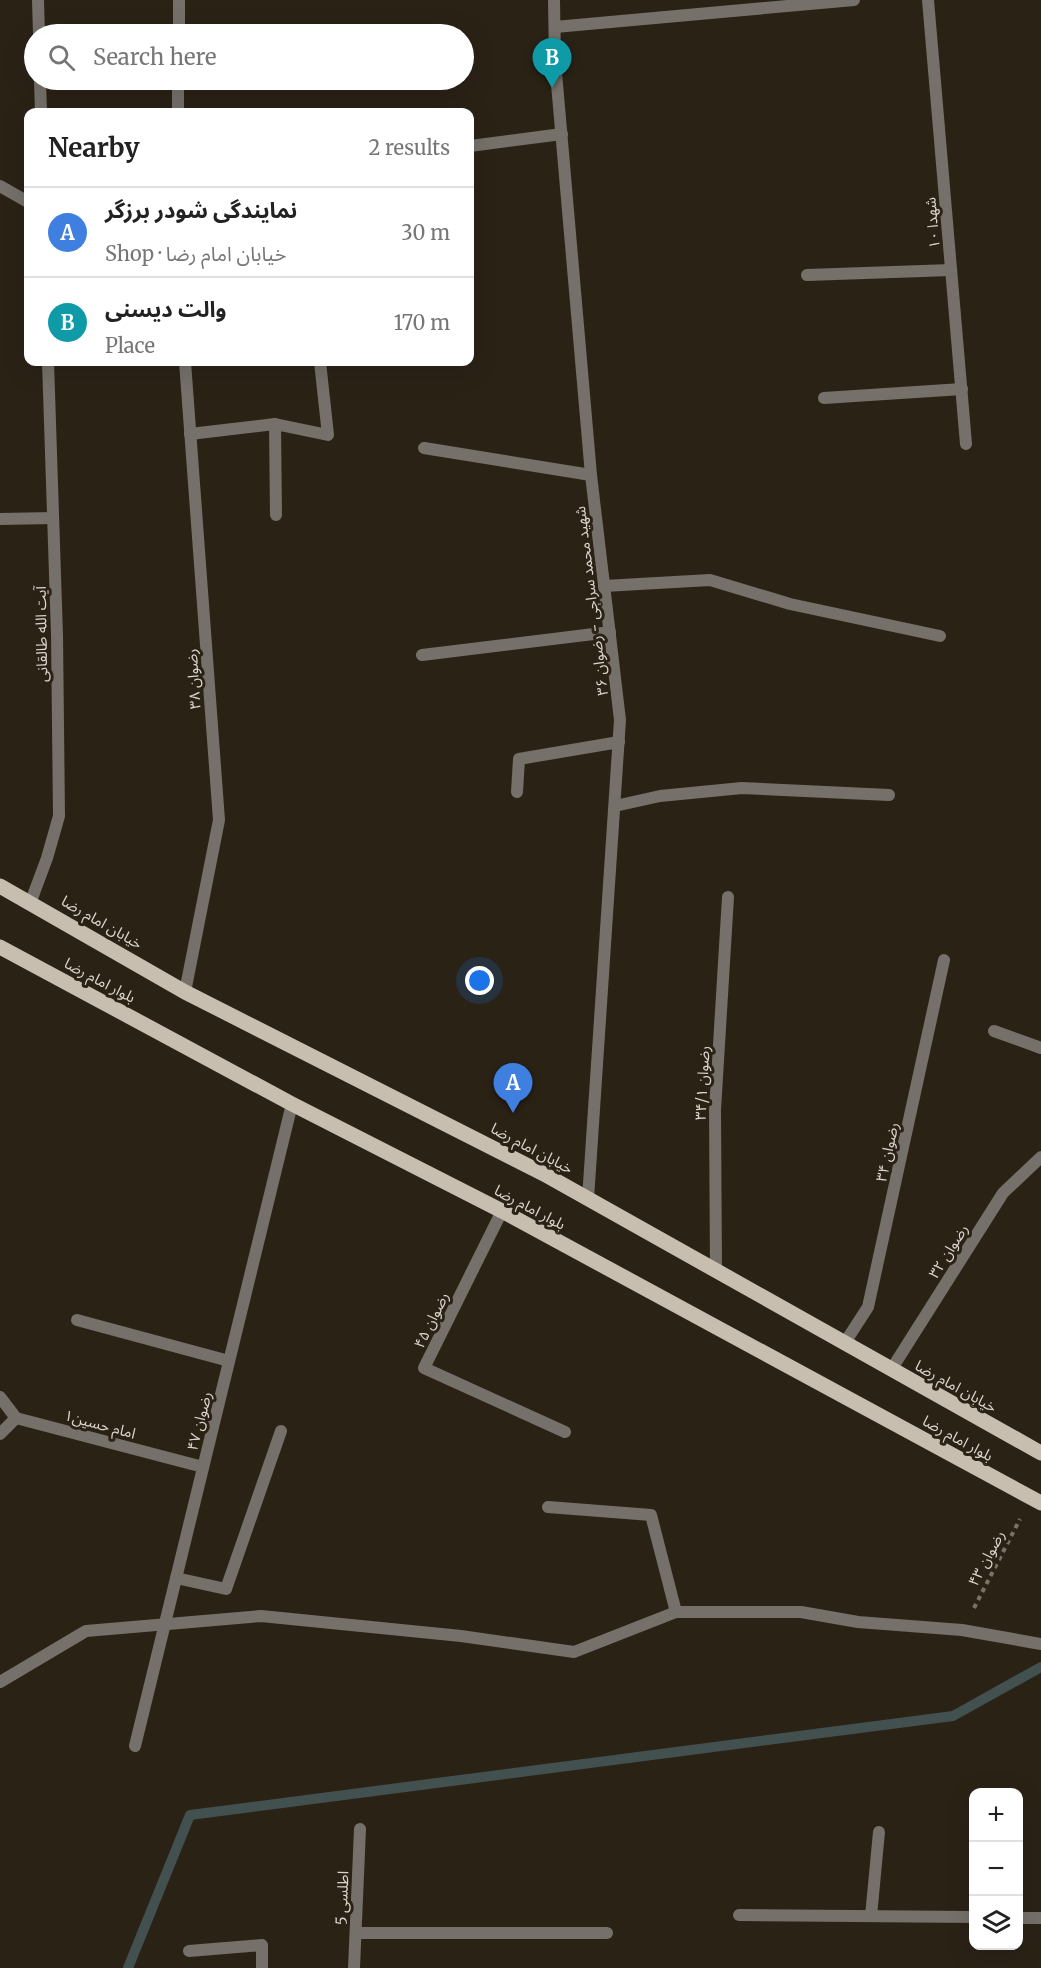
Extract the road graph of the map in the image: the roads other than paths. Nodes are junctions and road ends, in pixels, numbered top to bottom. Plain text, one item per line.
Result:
1 (38, 0) edge
2 (180, 0) edge
3 (554, 0) edge
4 (854, 0) edge
5 (928, 0) edge
6 (39, 24) edge
7 (179, 24) edge
8 (555, 27) junction
9 (40, 90) edge
10 (178, 90) edge
11 (41, 108) edge
12 (178, 108) edge
13 (562, 134) junction
14 (474, 145) edge
15 (0, 186) edge
16 (24, 200) edge
17 (951, 270) junction
18 (807, 275) dead end
19 (48, 366) edge
20 (185, 366) edge
21 (320, 366) edge
22 (962, 389) junction
23 (824, 398) dead end
24 (276, 424) junction
25 (190, 434) junction
26 (966, 444) dead end
27 (424, 448) dead end
28 (591, 475) junction
29 (276, 515) dead end
30 (53, 518) junction
31 (0, 519) edge
32 (604, 586) junction
33 (610, 632) junction
34 (940, 636) dead end
35 (422, 655) dead end
36 (619, 742) junction
37 (517, 792) dead end
38 (889, 795) dead end
39 (615, 806) junction
40 (0, 886) edge
41 (728, 897) dead end
42 (31, 902) junction
43 (0, 947) edge
44 (944, 960) dead end
45 (185, 992) junction
46 (994, 1031) dead end
47 (1041, 1048) edge
48 (292, 1104) junction
49 (1041, 1157) edge
50 (588, 1199) junction
51 (502, 1212) junction
52 (716, 1271) junction
53 (77, 1320) dead end
54 (844, 1344) junction
55 (229, 1360) junction
56 (891, 1370) junction
57 (0, 1397) edge
58 (16, 1418) junction
59 (281, 1431) dead end
60 (565, 1432) dead end
61 (0, 1434) edge
62 (1041, 1453) edge
63 (203, 1467) junction
64 (1036, 1501) edge
65 (548, 1507) dead end
66 (176, 1578) junction
67 (676, 1612) junction
68 (164, 1624) junction
69 (1041, 1644) edge
70 (0, 1682) edge
71 (135, 1746) dead end
72 (360, 1829) dead end
73 (879, 1832) dead end
74 (739, 1915) dead end
75 (871, 1916) junction
76 (969, 1917) edge
77 (1023, 1918) edge
78 (1041, 1918) edge
79 (356, 1933) junction
80 (607, 1933) dead end
81 (189, 1952) dead end
82 (262, 1968) edge
83 (354, 1968) edge

1 - 6 street
2 - 7 street
3 - 8 street, شهید محمد سراجی - رضوان ۳۶
4 - 8 street
5 - 17 street, شهدا ۱۰
8 - 13 street, شهید محمد سراجی - رضوان ۳۶
9 - 11 street
10 - 12 street
13 - 14 street
13 - 28 street, شهید محمد سراجی - رضوان ۳۶
15 - 16 street
17 - 18 street
17 - 22 street, شهدا ۱۰
19 - 30 street, آیت الله طالقانی
20 - 25 street, رضوان ۳۸
21 - 24 street
22 - 23 street
22 - 26 street, شهدا ۱۰
24 - 25 street
24 - 29 street
25 - 45 street, رضوان ۳۸
27 - 28 street
28 - 32 street, شهید محمد سراجی - رضوان ۳۶
30 - 31 street
30 - 42 street, آیت الله طالقانی
32 - 33 street, شهید محمد سراجی - رضوان ۳۶
32 - 34 street
33 - 35 street
33 - 36 street, شهید محمد سراجی - رضوان ۳۶
36 - 37 street
36 - 39 street, شهید محمد سراجی - رضوان ۳۶
38 - 39 street
39 - 50 street, شهید محمد سراجی - رضوان ۳۶
40 - 42 main road, خیابان امام رضا
41 - 52 street, رضوان ۳۴/۱
42 - 45 main road, خیابان امام رضا
43 - 48 main road, بلوار امام رضا
44 - 54 street, رضوان ۳۴
45 - 50 main road, خیابان امام رضا
46 - 47 street
48 - 51 main road, بلوار امام رضا
48 - 55 street, رضوان ۴۷
49 - 56 street, رضوان ۳۲
50 - 52 main road, خیابان امام رضا
51 - 60 street, رضوان ۴۵
51 - 64 main road, بلوار امام رضا
52 - 54 main road, خیابان امام رضا
53 - 55 street
54 - 56 main road, خیابان امام رضا
55 - 63 street, رضوان ۴۷
56 - 62 main road, خیابان امام رضا
57 - 58 street
58 - 61 street
58 - 63 street, امام حسین۱
59 - 66 street
63 - 66 street, رضوان ۴۷
65 - 67 street
66 - 68 street, رضوان ۴۷
67 - 68 street
67 - 69 street
68 - 70 street
68 - 71 street, رضوان ۴۷
72 - 79 street, اطلسی 5
73 - 75 street
74 - 75 street
75 - 76 street
77 - 78 street
79 - 80 street
79 - 83 street, اطلسی 5
81 - 82 street

